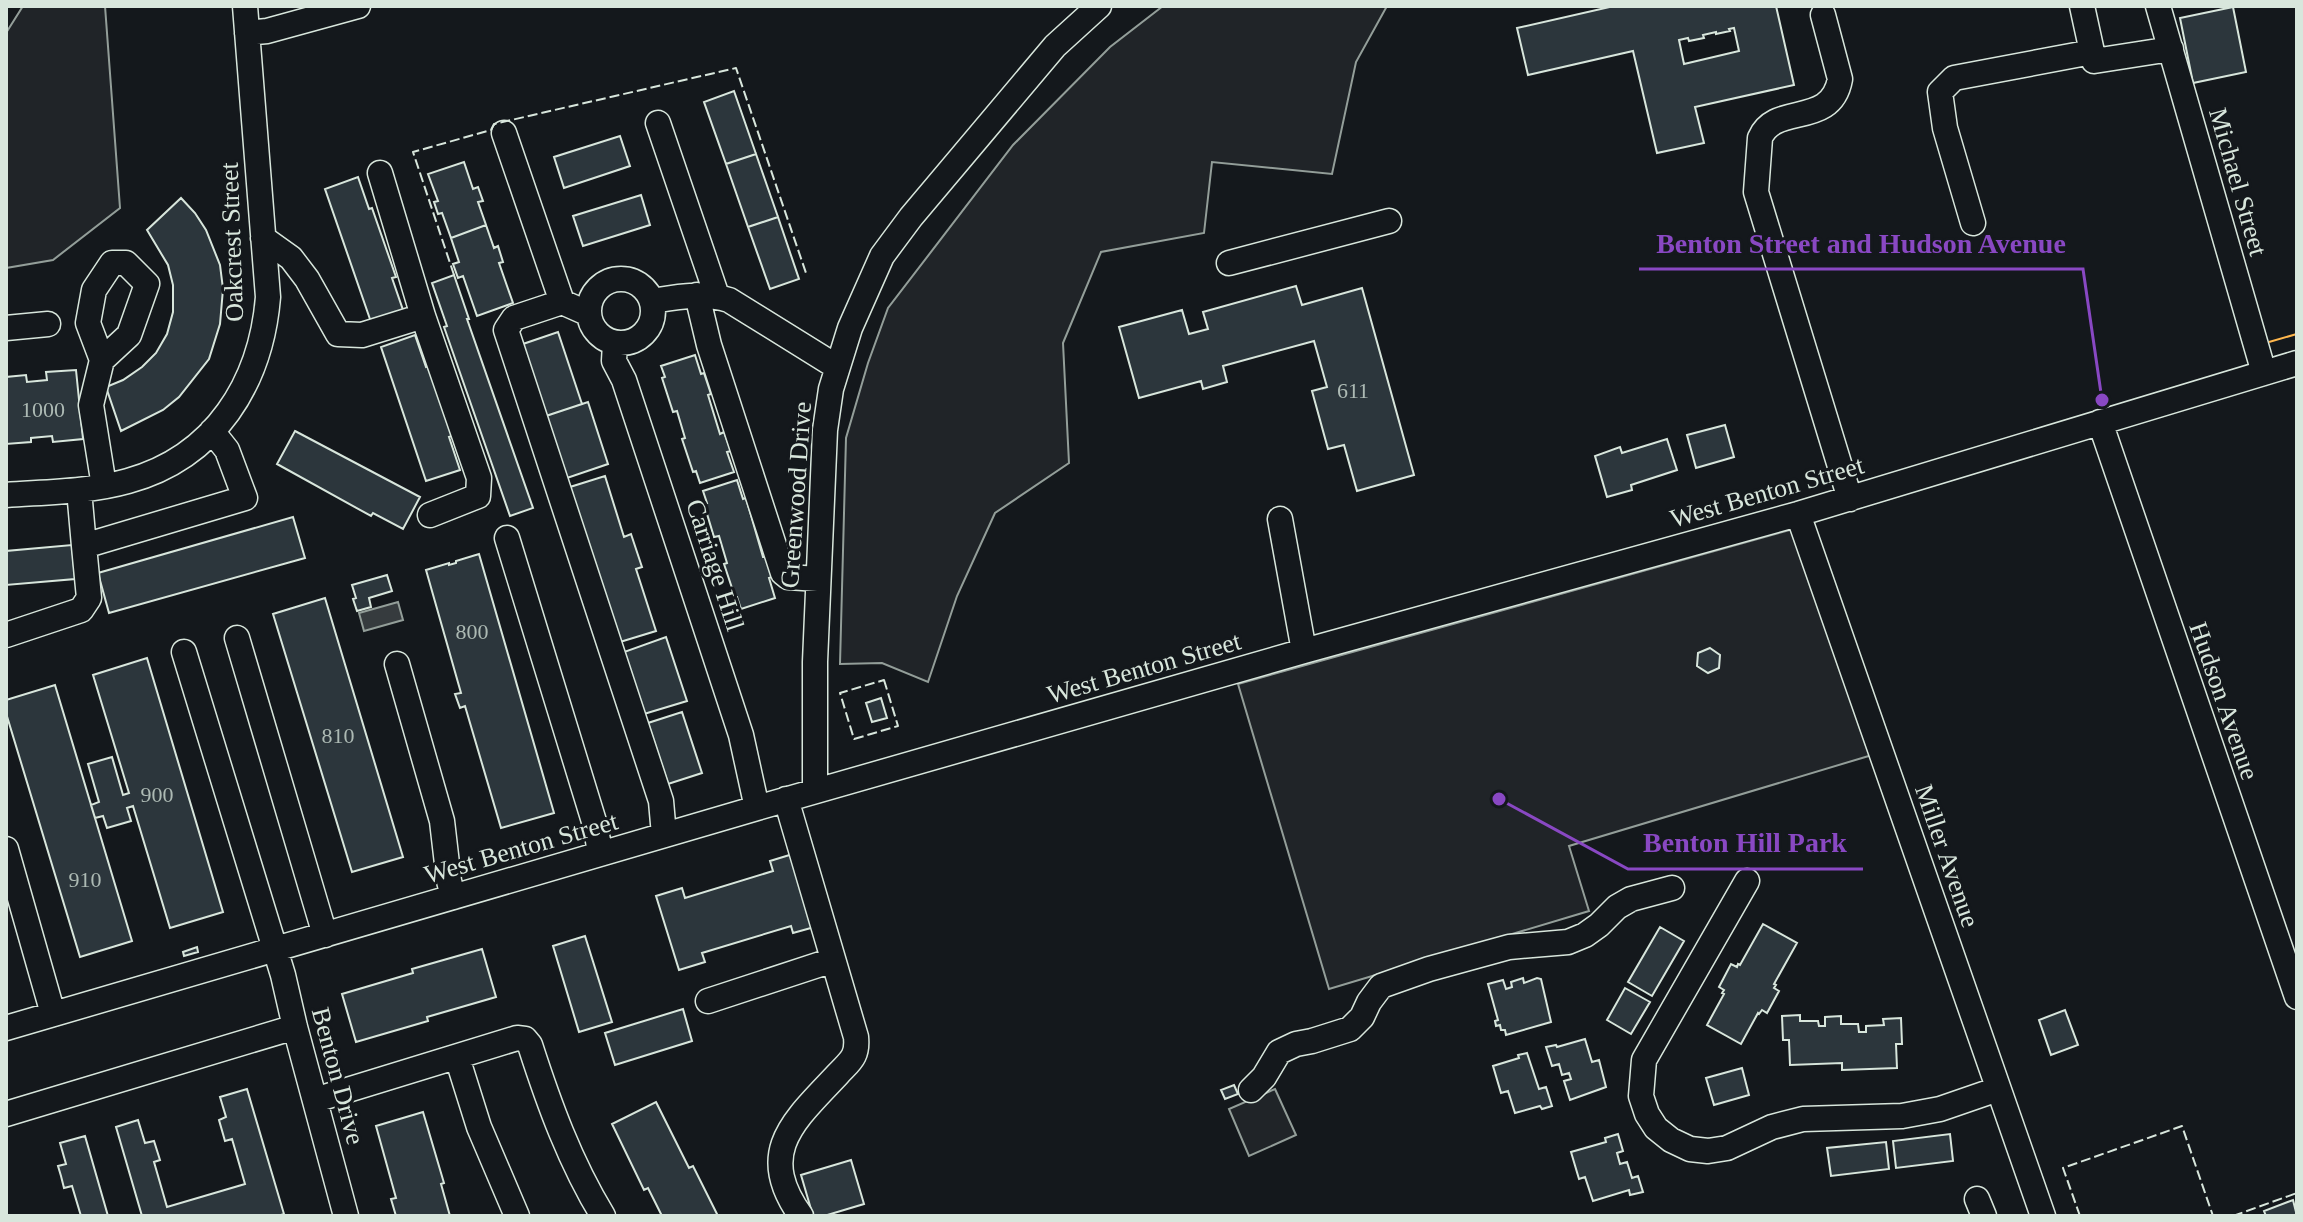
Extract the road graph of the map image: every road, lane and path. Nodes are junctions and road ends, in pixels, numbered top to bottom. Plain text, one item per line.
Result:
1 (245, 6) edge
2 (358, 6) edge
3 (1098, 6) edge
4 (2082, 6) edge
5 (2158, 6) edge
6 (1823, 15) dead end
7 (247, 33) junction
8 (2171, 49) junction
9 (2092, 52) junction
10 (658, 123) dead end
11 (504, 133) dead end
12 (380, 173) dead end
13 (1389, 221) dead end
14 (1973, 223) dead end
15 (263, 238) junction
16 (1229, 263) dead end
17 (707, 296) junction
18 (652, 301) junction
19 (562, 302) junction
20 (589, 314) junction
21 (423, 316) junction
22 (48, 324) dead end
23 (6, 328) edge
24 (615, 343) junction
25 (102, 360) dead end
26 (2297, 363) edge
27 (837, 367) junction
28 (2264, 373) junction
29 (2100, 422) junction
30 (212, 431) junction
31 (104, 486) junction
32 (79, 490) junction
33 (6, 495) edge
34 (1850, 499) junction
35 (1798, 514) junction
36 (430, 515) dead end
37 (1280, 519) dead end
38 (507, 538) dead end
39 (84, 546) junction
40 (818, 579) junction
41 (6, 635) edge
42 (237, 638) dead end
43 (1304, 651) junction
44 (184, 652) dead end
45 (397, 664) dead end
46 (815, 791) junction
47 (786, 799) junction
48 (757, 808) junction
49 (664, 835) junction
50 (6, 849) edge
51 (600, 854) junction
52 (1747, 881) dead end
53 (1672, 888) dead end
54 (453, 897) junction
55 (325, 935) junction
56 (276, 950) junction
57 (833, 960) junction
58 (2297, 997) edge
59 (708, 1001) dead end
60 (53, 1014) junction
61 (295, 1027) junction
62 (6, 1028) edge
63 (457, 1057) junction
64 (1998, 1089) junction
65 (1251, 1090) dead end
66 (315, 1100) junction
67 (6, 1114) edge
68 (346, 1216) edge
69 (517, 1216) edge
70 (603, 1216) edge
71 (801, 1216) edge
72 (2043, 1216) edge

1 - 7 street, Oakcrest Street
2 - 7 street
3 - 27 street, Greenwood Drive
4 - 9 street
5 - 8 street, Michael Street
6 - 34 street
7 - 15 street, Oakcrest Street
8 - 9 street
8 - 28 street, Michael Street
9 - 14 street
10 - 17 street
11 - 19 street
12 - 21 street
13 - 16 street
15 - 21 street
15 - 30 street, Oakcrest Street
17 - 18 street
17 - 27 street
17 - 40 street
18 - 20 street
18 - 24 street
19 - 20 street
19 - 49 street
20 - 24 street, Carriage Hill
21 - 36 street
22 - 23 street
24 - 48 street, Carriage Hill
25 - 31 street
26 - 28 street, West Benton Street
27 - 40 street, Greenwood Drive
28 - 29 street, West Benton Street
29 - 34 street, West Benton Street
29 - 58 street, Hudson Avenue
30 - 31 street, Oakcrest Street
30 - 39 street
31 - 32 street, Oakcrest Street
32 - 33 street, Oakcrest Street
32 - 39 street
34 - 35 street, West Benton Street
35 - 43 street, West Benton Street
35 - 64 street, Miller Avenue
37 - 43 street
38 - 51 street
39 - 41 street
40 - 46 street, Greenwood Drive
42 - 55 street
43 - 46 street, West Benton Street
44 - 56 street, Benton Drive
45 - 54 street
46 - 47 street, West Benton Street
47 - 48 street, West Benton Street
47 - 57 street
48 - 49 street, West Benton Street
49 - 51 street, West Benton Street
50 - 60 street
51 - 54 street, West Benton Street
52 - 64 street
53 - 65 street
54 - 55 street, West Benton Street
55 - 56 street, West Benton Street
56 - 60 street, West Benton Street
56 - 61 street, Benton Drive
57 - 59 street
57 - 71 street
60 - 62 street, West Benton Street
61 - 66 street, Benton Drive
61 - 67 street
63 - 66 street
63 - 69 street
63 - 70 street
64 - 72 street, Miller Avenue
66 - 68 street, Benton Drive

